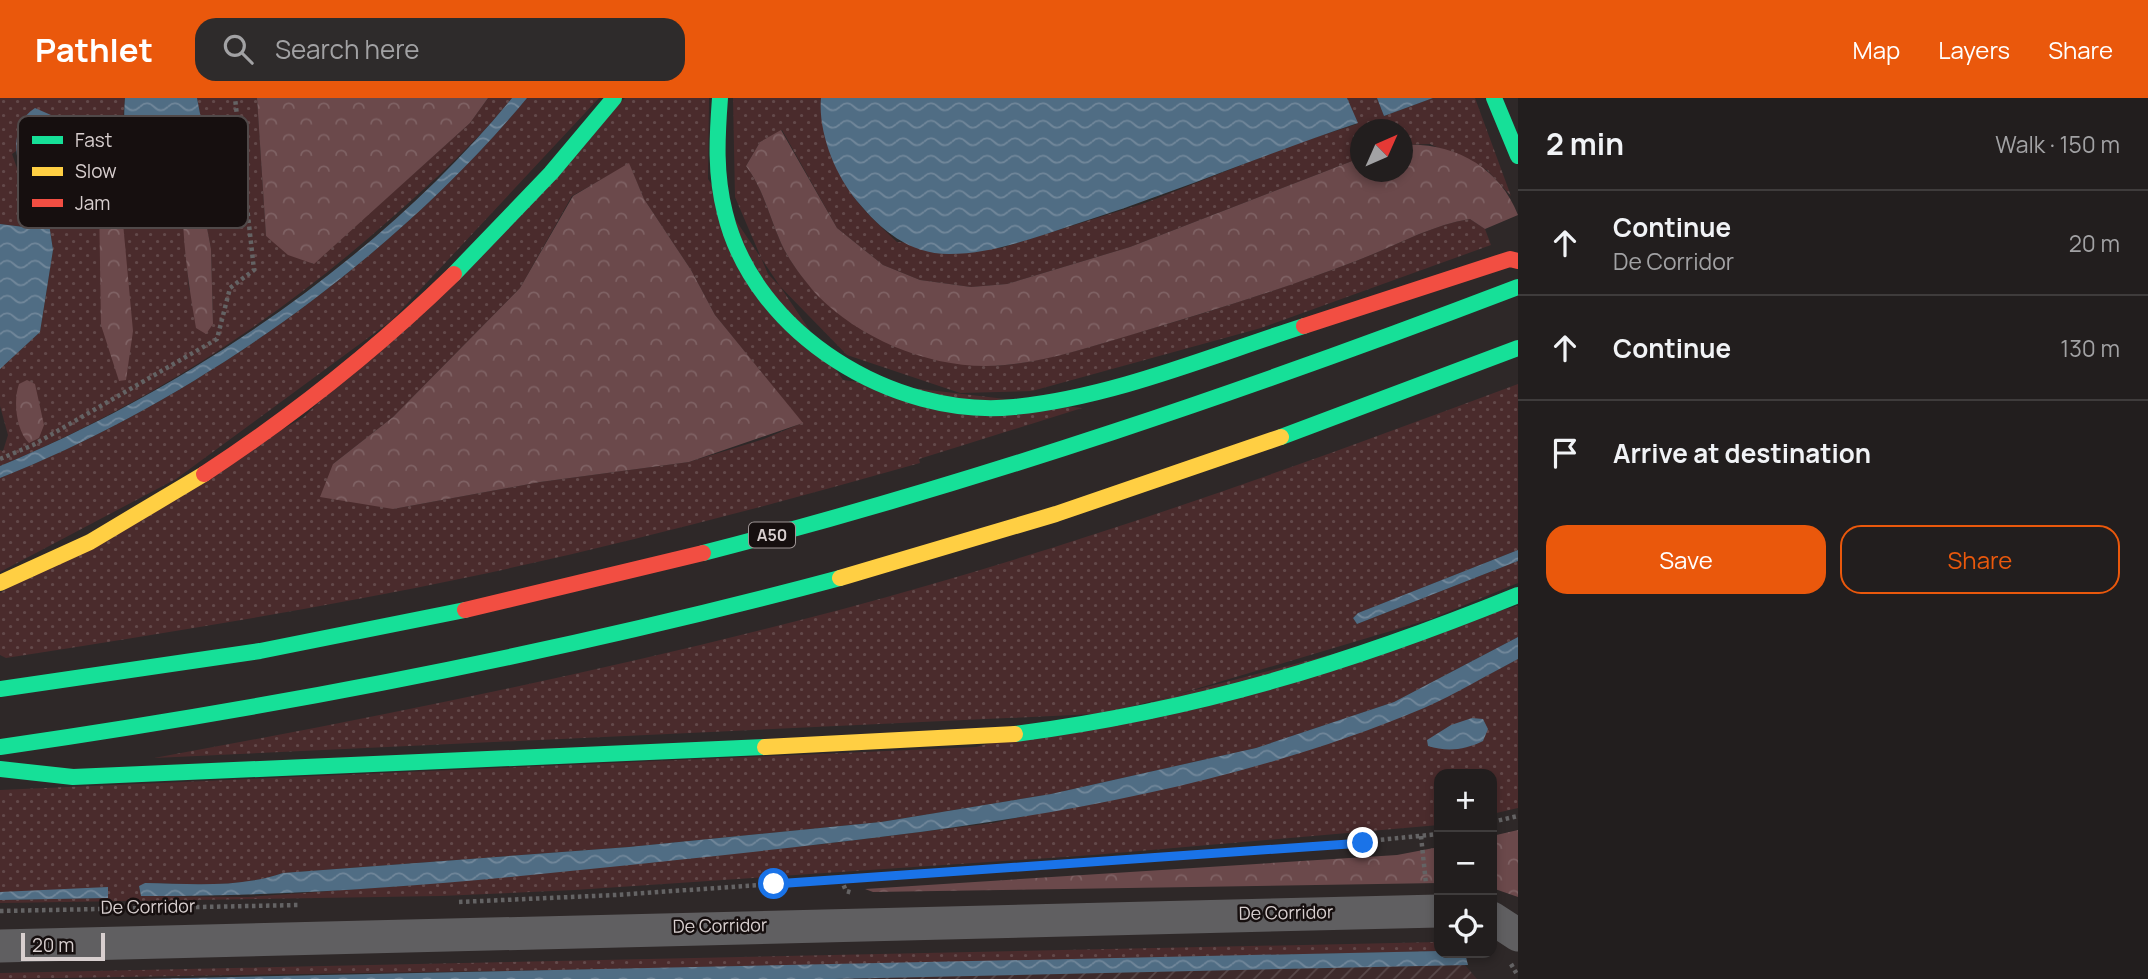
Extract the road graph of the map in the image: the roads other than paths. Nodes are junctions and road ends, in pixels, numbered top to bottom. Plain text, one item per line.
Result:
1 (614, 98) edge
2 (720, 98) edge
3 (1494, 98) edge
4 (1518, 156) edge
5 (1514, 260) edge
6 (1518, 287) edge
7 (1518, 348) edge
8 (0, 583) edge
9 (1518, 595) edge
10 (0, 689) edge
11 (0, 747) edge
12 (0, 769) edge
13 (1433, 900) edge
14 (1497, 921) edge
15 (1518, 935) edge
16 (0, 946) edge

1 - 8 main road
2 - 5 main road
3 - 4 main road
6 - 10 main road, A50
7 - 11 main road
9 - 12 main road
13 - 16 street, De Corridor
14 - 15 street

